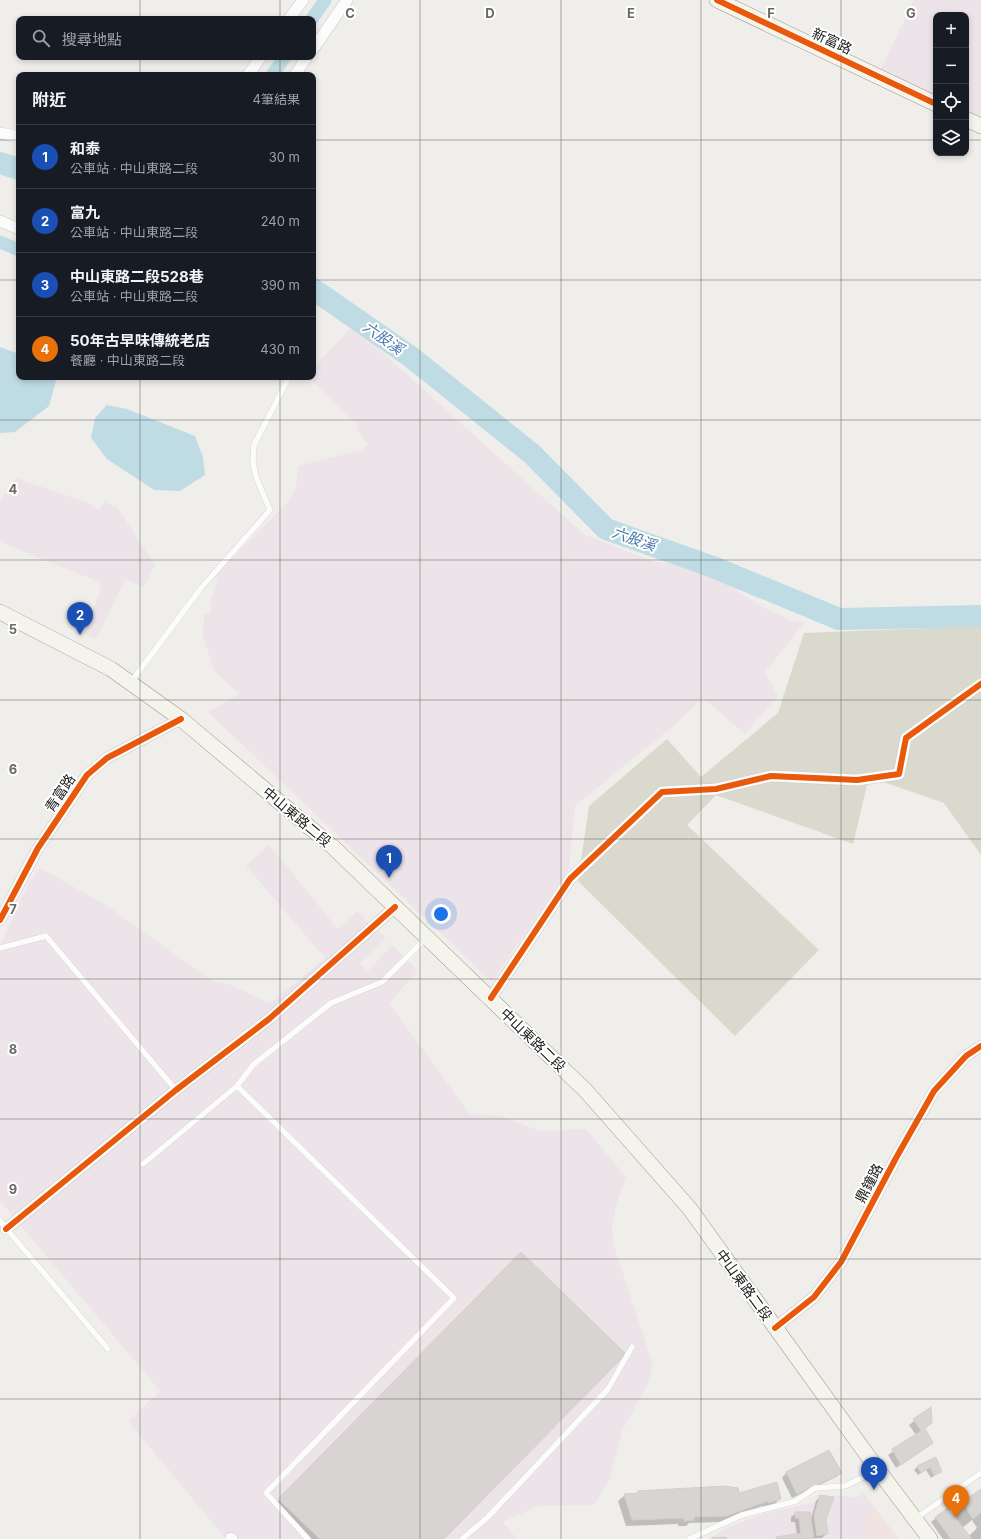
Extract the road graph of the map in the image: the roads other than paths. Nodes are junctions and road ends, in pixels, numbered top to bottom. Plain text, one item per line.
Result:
1 (303, 0) edge
2 (347, 0) edge
3 (717, 0) edge
4 (291, 16) edge
5 (316, 45) edge
6 (259, 60) edge
7 (305, 60) edge
8 (250, 72) edge
9 (297, 72) edge
10 (933, 103) edge
11 (968, 120) edge
12 (981, 126) edge
13 (0, 133) edge
14 (16, 136) edge
15 (0, 221) edge
16 (16, 228) edge
17 (287, 380) edge
18 (0, 612) edge
19 (131, 682) junction
20 (981, 684) edge
21 (181, 719) junction
22 (394, 907) junction
23 (0, 920) edge
24 (427, 936) junction
25 (0, 948) edge
26 (491, 998) junction
27 (981, 1046) edge
28 (237, 1086) junction
29 (176, 1090) junction
30 (143, 1164) dead end
31 (3, 1225) edge
32 (775, 1328) junction
33 (632, 1347) dead end
34 (108, 1349) dead end
35 (878, 1470) junction
36 (981, 1473) edge
37 (915, 1519) junction
38 (308, 1539) edge
39 (462, 1539) edge
40 (689, 1539) edge
41 (930, 1539) edge

1 - 4 street
2 - 5 street
3 - 10 main road, 新富路
6 - 8 street
7 - 9 street
11 - 12 main road
13 - 14 street
15 - 16 street
17 - 19 lane
18 - 19 main road, 中山東路二段
19 - 21 main road, 中山東路二段
20 - 26 street
21 - 22 main road, 中山東路二段
21 - 23 street, 青富路
22 - 24 main road, 中山東路二段
22 - 29 street
24 - 26 main road, 中山東路二段
24 - 28 lane
25 - 29 lane
26 - 32 main road, 中山東路二段
27 - 32 street, 鼎鐘路
28 - 30 lane
28 - 38 lane
29 - 31 street
31 - 34 lane
32 - 35 main road, 中山東路二段
33 - 39 lane
35 - 37 main road, 中山東路二段
35 - 40 lane
36 - 37 lane
37 - 41 main road, 中山東路二段

